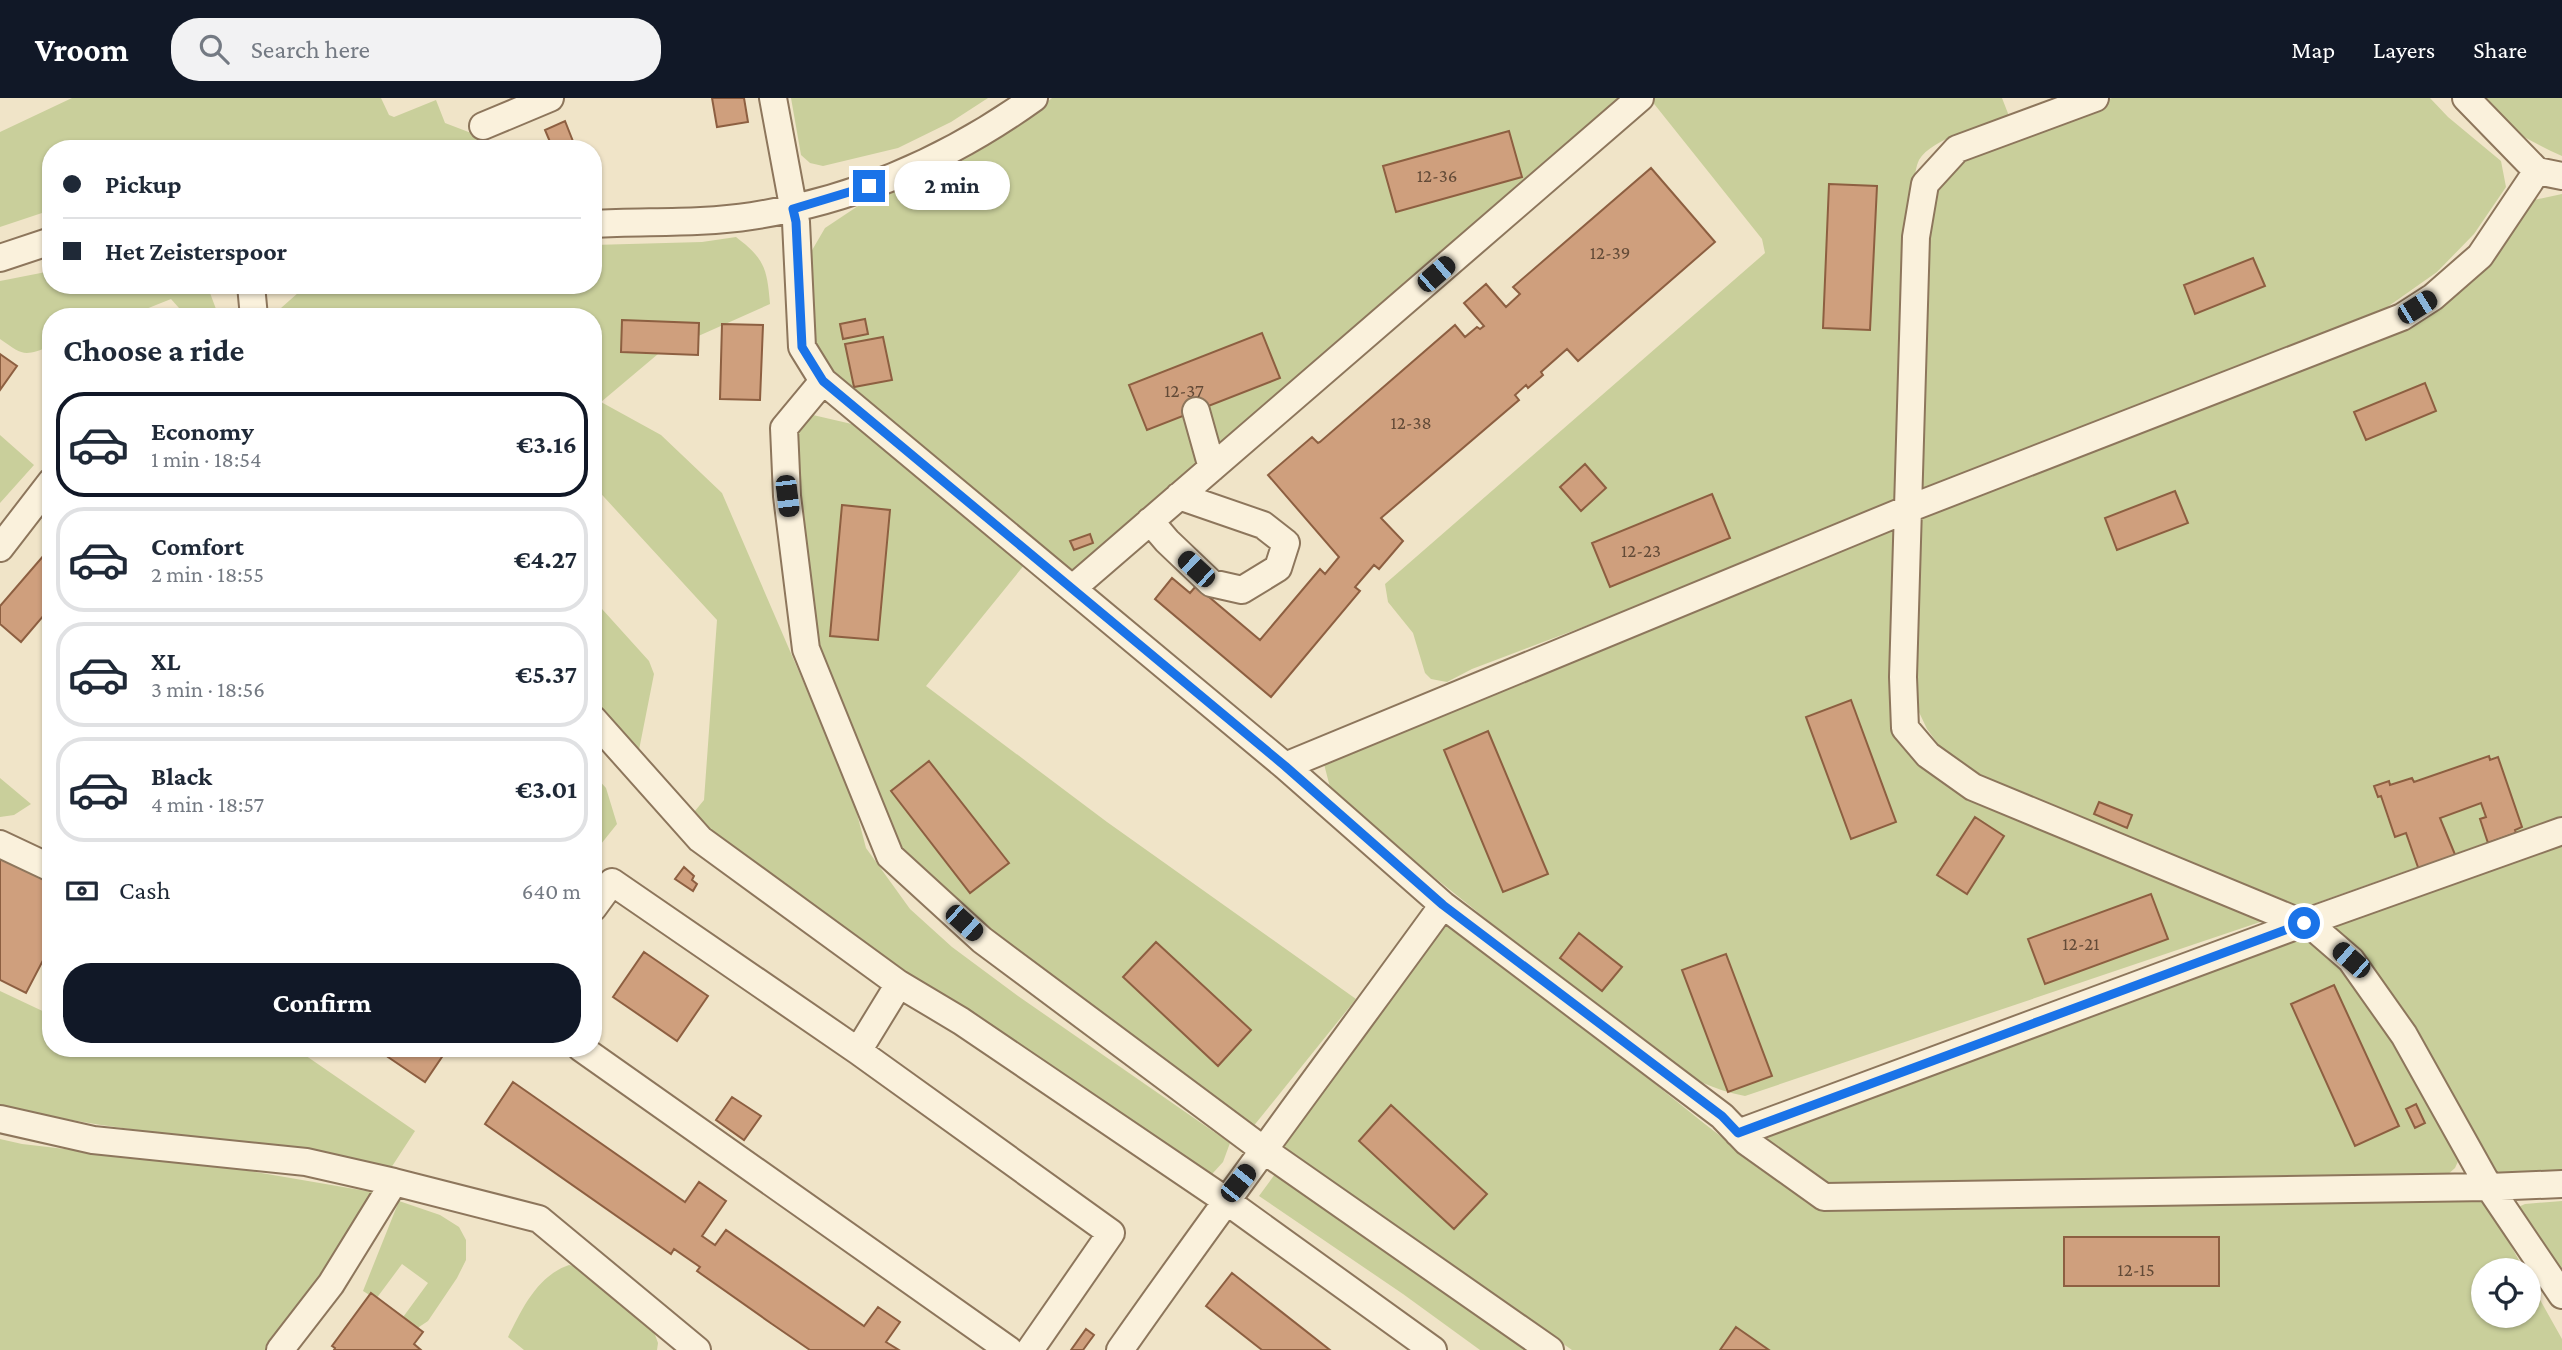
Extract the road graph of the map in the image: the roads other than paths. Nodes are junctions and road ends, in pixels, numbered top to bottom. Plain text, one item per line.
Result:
1 (551, 98) edge
2 (773, 98) edge
3 (1034, 98) edge
4 (1640, 98) edge
5 (2095, 98) edge
6 (2466, 98) edge
7 (483, 126) dead end
8 (2549, 174) edge
9 (793, 209) junction
10 (602, 219) edge
11 (641, 221) junction
12 (602, 223) edge
13 (42, 244) edge
14 (0, 258) edge
15 (42, 261) edge
16 (0, 268) edge
17 (823, 381) junction
18 (1196, 411) dead end
19 (1212, 468) junction
20 (42, 494) edge
21 (1179, 496) junction
22 (1908, 509) junction
23 (1150, 522) junction
24 (0, 548) edge
25 (1073, 588) junction
26 (602, 729) edge
27 (1285, 766) junction
28 (2562, 831) edge
29 (0, 844) edge
30 (42, 864) edge
31 (602, 896) edge
32 (1443, 905) junction
33 (2304, 923) junction
34 (898, 984) junction
35 (858, 1051) junction
36 (594, 1057) edge
37 (0, 1119) edge
38 (1738, 1133) junction
39 (1265, 1151) junction
40 (394, 1182) junction
41 (2562, 1184) edge
42 (2489, 1187) junction
43 (1225, 1200) junction
44 (2562, 1295) edge
45 (689, 1348) edge
46 (280, 1350) edge
47 (1009, 1350) edge
48 (1030, 1350) edge
49 (1120, 1350) edge
50 (1433, 1350) edge
51 (1550, 1350) edge

1 - 7 street
2 - 9 street
3 - 9 street
4 - 19 street
5 - 22 street
6 - 8 street
8 - 22 street
9 - 11 street
9 - 17 street
10 - 11 street
11 - 12 street
13 - 14 street
15 - 16 street
17 - 25 street
17 - 39 street
18 - 19 street
19 - 21 street
20 - 24 street
21 - 23 street
21 - 23 street
22 - 27 street
22 - 33 street
23 - 25 street
25 - 27 street
26 - 34 street
27 - 32 street
28 - 33 street
29 - 30 street
31 - 35 street
32 - 38 street
32 - 39 street
33 - 38 street
33 - 42 street
34 - 35 street
34 - 43 street
35 - 48 street
36 - 47 street
37 - 40 street
38 - 42 street
39 - 43 street
39 - 51 street
40 - 45 street
40 - 46 street
41 - 42 street
42 - 44 street
43 - 49 street
43 - 50 street

